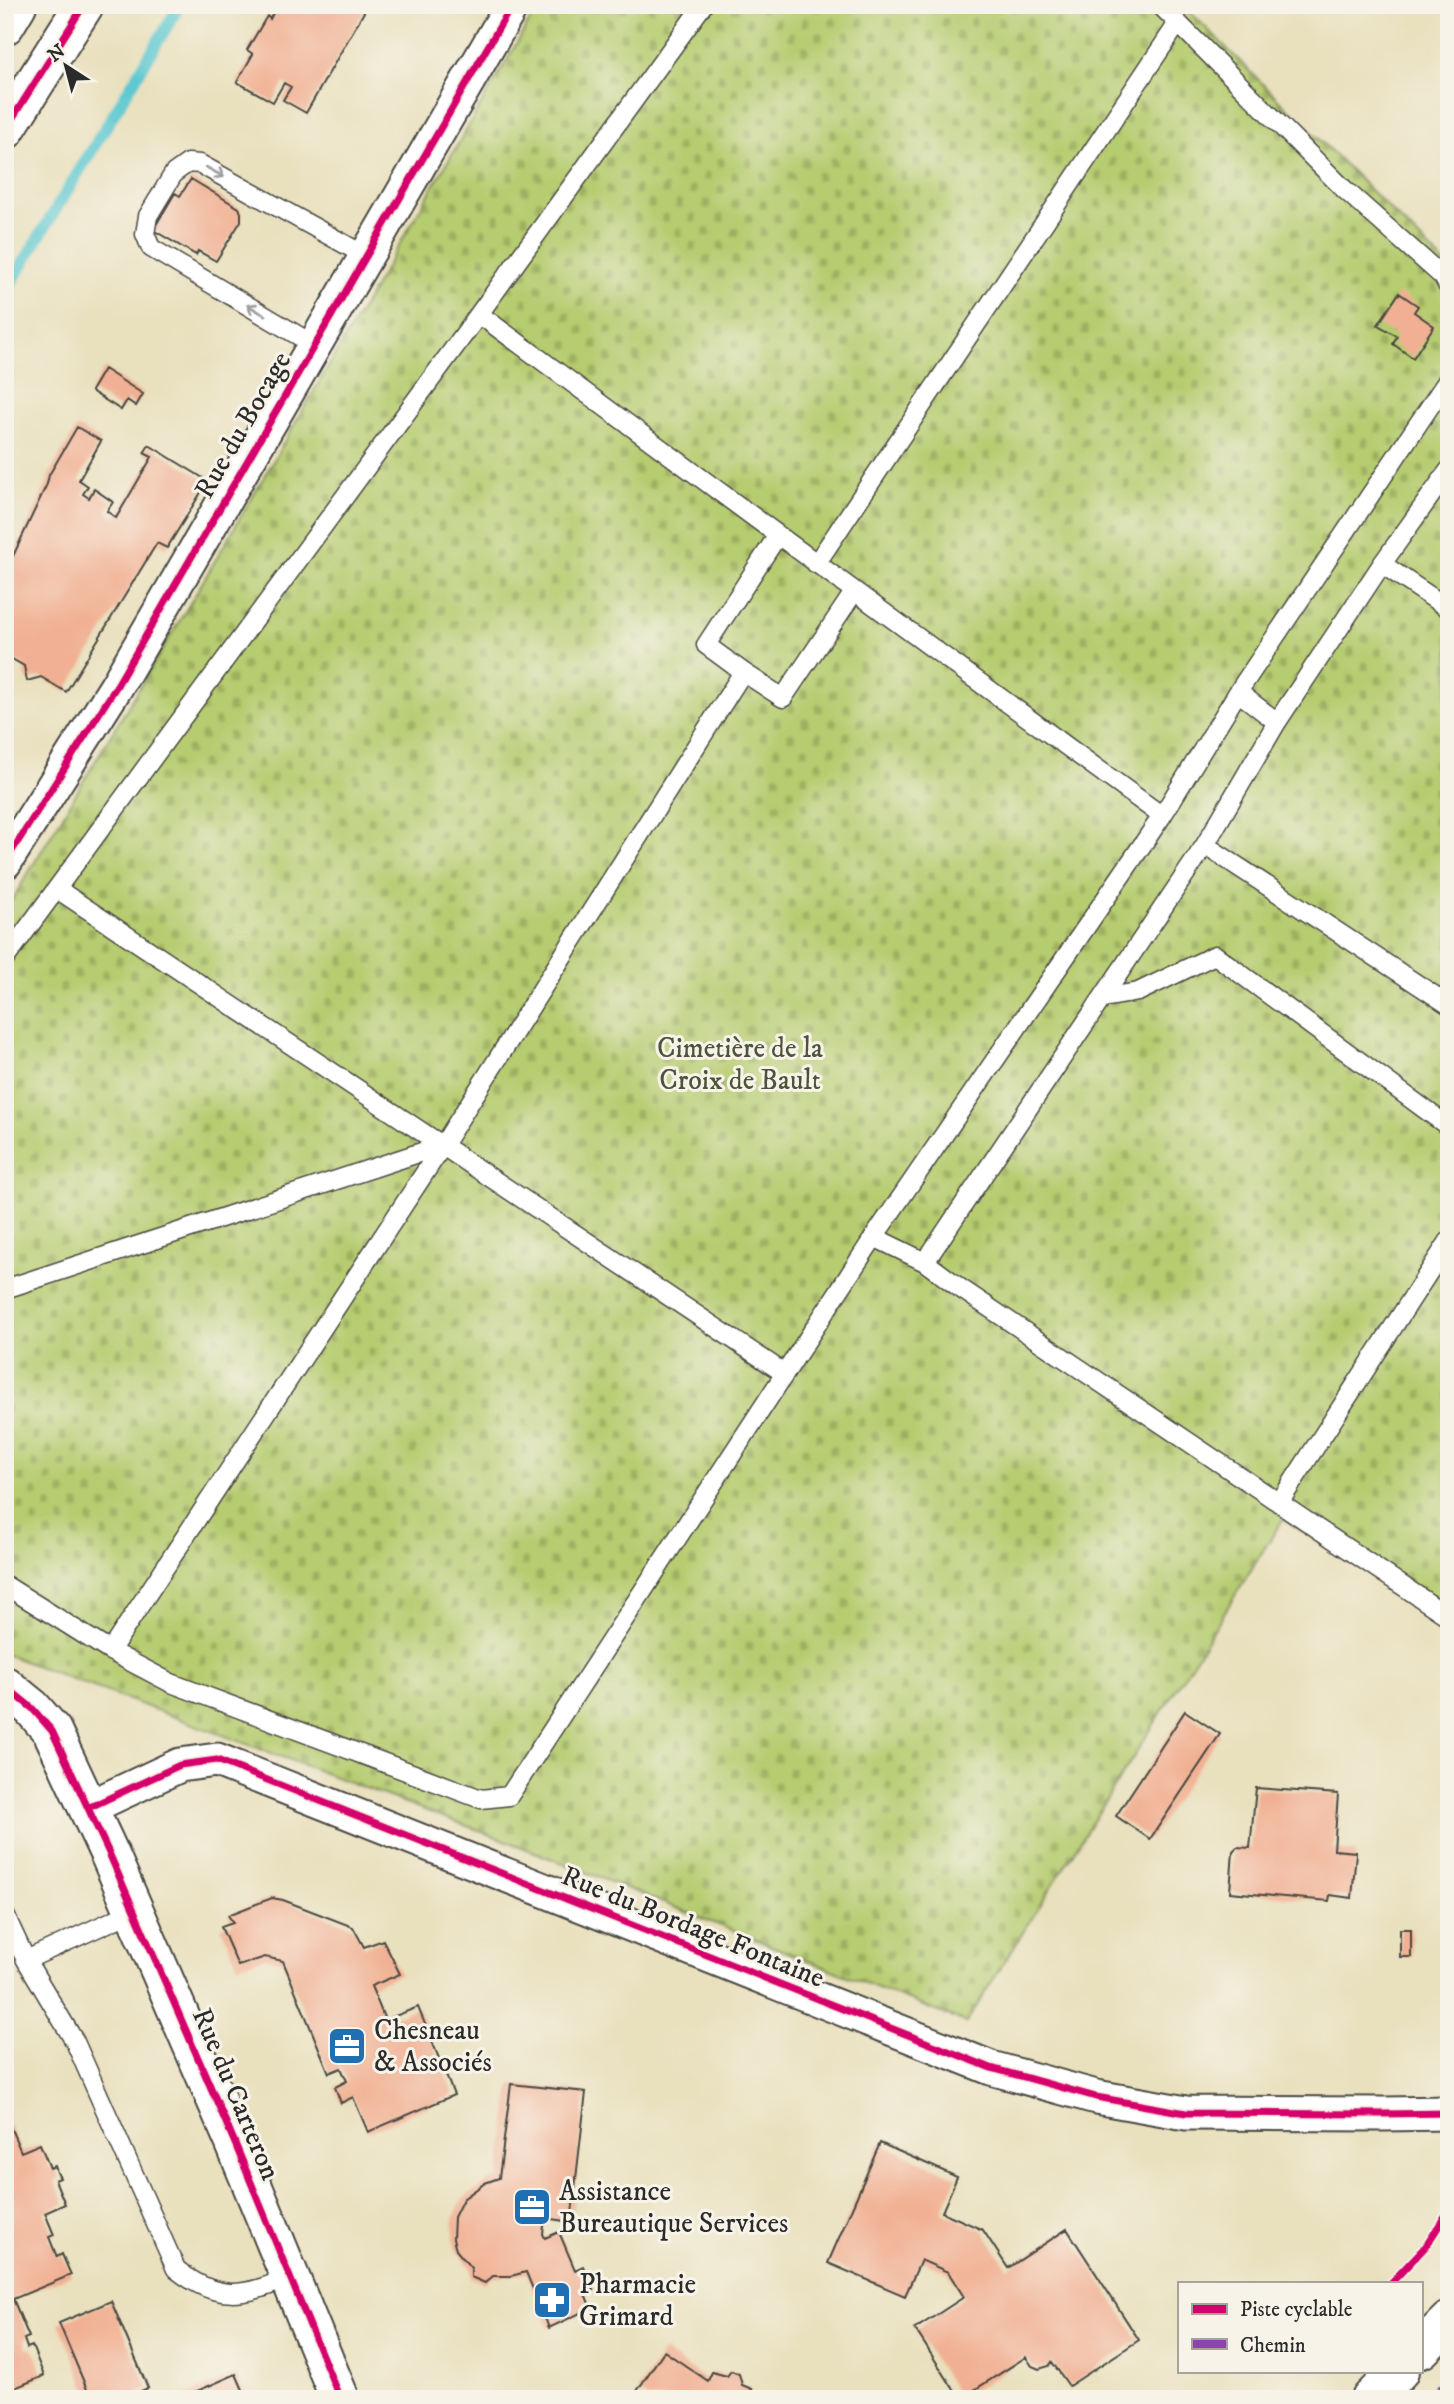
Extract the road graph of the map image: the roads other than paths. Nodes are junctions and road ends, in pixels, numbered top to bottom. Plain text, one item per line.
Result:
1 (18, 5) edge
2 (83, 5) edge
3 (512, 5) edge
4 (703, 5) edge
5 (1160, 5) edge
6 (1178, 23) junction
7 (5, 25) edge
8 (5, 130) edge
9 (366, 256) junction
10 (1449, 288) edge
11 (479, 314) junction
12 (314, 345) junction
13 (1449, 378) edge
14 (1449, 470) edge
15 (778, 535) junction
16 (817, 564) junction
17 (1382, 564) junction
18 (854, 592) junction
19 (1449, 609) edge
20 (743, 672) junction
21 (1238, 692) junction
22 (1277, 722) junction
23 (1162, 816) junction
24 (1205, 845) junction
25 (5, 862) edge
26 (57, 889) junction
27 (5, 959) edge
28 (1103, 998) junction
29 (1449, 1005) edge
30 (1449, 1126) edge
31 (443, 1145) junction
32 (874, 1237) junction
33 (1449, 1241) edge
34 (925, 1262) junction
35 (5, 1289) edge
36 (784, 1373) junction
37 (1279, 1503) junction
38 (5, 1585) edge
39 (1449, 1617) edge
40 (110, 1651) junction
41 (5, 1686) edge
42 (88, 1808) junction
43 (134, 1911) junction
44 (5, 1915) edge
45 (26, 1960) junction
46 (1449, 2113) edge
47 (290, 2277) junction
48 (1449, 2321) edge
49 (1422, 2348) edge
50 (1398, 2372) edge
51 (340, 2399) edge
52 (1371, 2399) edge

1 - 7 street
2 - 8 street
3 - 9 street, Rue du Bocage
4 - 11 lane
5 - 6 lane
6 - 10 lane
6 - 16 lane
9 - 12 street, Rue du Bocage
12 -> 9 lane
11 - 15 lane
11 - 26 lane
12 - 25 street, Rue du Bocage
13 - 21 lane
14 - 17 lane
15 - 16 lane
15 - 20 lane
16 - 18 lane
17 - 19 lane
17 - 22 lane
18 - 20 lane
18 - 23 lane
20 - 31 lane
21 - 22 lane
21 - 23 lane
22 - 24 lane
23 - 32 lane
24 - 28 lane
24 - 29 lane
26 - 27 lane
26 - 31 lane
28 - 30 lane
28 - 34 lane
31 - 35 lane
31 - 36 lane
31 - 40 lane
32 - 34 lane
32 - 36 lane
33 - 37 lane
34 - 37 lane
36 - 40 lane
37 - 39 lane
38 - 40 lane
41 - 42 street
42 - 43 street, Rue du Carteron
42 - 46 street, Rue du Bordage Fontaine
43 - 45 lane
43 - 47 street, Rue du Carteron
44 - 45 lane
45 - 47 lane
47 - 51 street, Rue du Carteron
48 - 49 street
50 - 52 street

